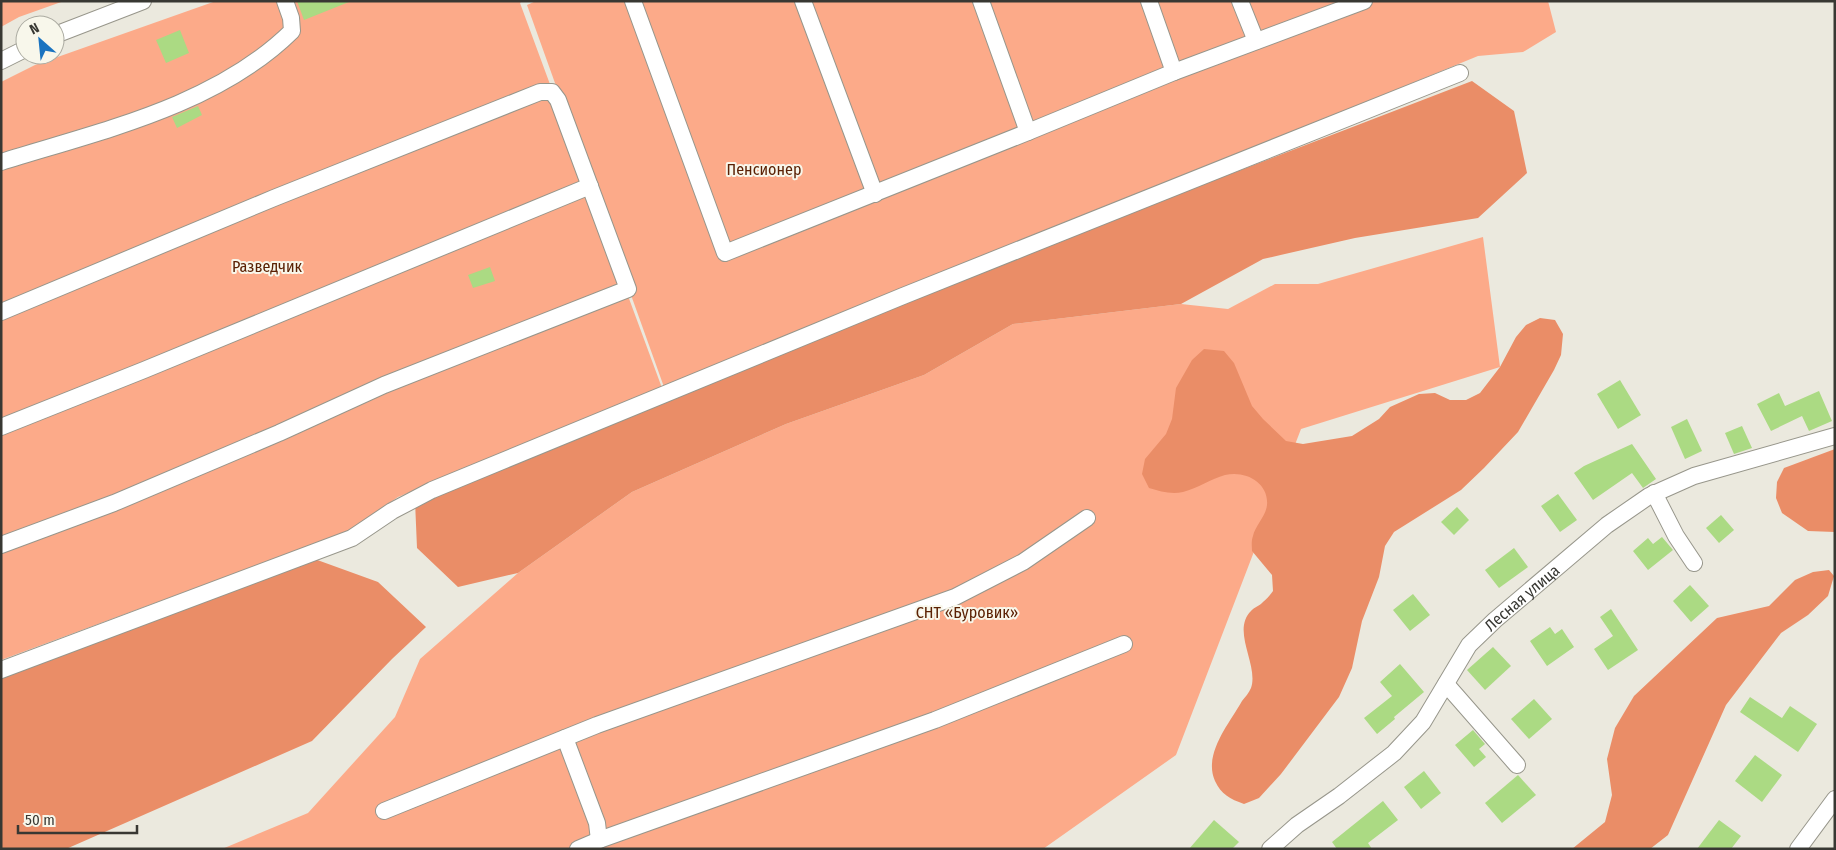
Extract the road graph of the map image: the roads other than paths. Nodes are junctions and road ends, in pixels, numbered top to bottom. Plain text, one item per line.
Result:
1 (143, 1) edge
2 (285, 1) edge
3 (633, 1) edge
4 (803, 1) edge
5 (981, 1) edge
6 (1149, 1) edge
7 (1240, 1) edge
8 (1364, 1) edge
9 (65, 31) edge
10 (1256, 41) junction
11 (15, 54) edge
12 (1, 61) edge
13 (1174, 72) junction
14 (1460, 73) dead end
15 (1028, 132) junction
16 (1, 162) edge
17 (590, 186) junction
18 (875, 194) junction
19 (1, 312) edge
20 (1, 427) edge
21 (1835, 436) edge
22 (1654, 493) junction
23 (1087, 518) dead end
24 (1, 545) edge
25 (1694, 563) dead end
26 (1124, 644) dead end
27 (1, 670) edge
28 (1446, 684) junction
29 (565, 738) junction
30 (1517, 765) dead end
31 (1835, 799) edge
32 (384, 812) dead end
33 (599, 840) junction
34 (578, 849) edge
35 (1270, 849) edge
36 (1798, 849) edge

1 - 9 street
2 - 16 street
3 - 18 street
4 - 18 street
5 - 15 street
6 - 13 street
7 - 10 street
8 - 10 street
10 - 13 street
11 - 12 street
13 - 15 street
14 - 27 street
15 - 18 street
17 - 19 street
17 - 20 street
17 - 24 street
21 - 22 street, Лесная улица
22 - 25 street
22 - 28 street, Лесная улица
23 - 29 street
26 - 33 street
28 - 30 street
28 - 35 street, Лесная улица
29 - 32 street
29 - 33 street
31 - 36 street
33 - 34 street

